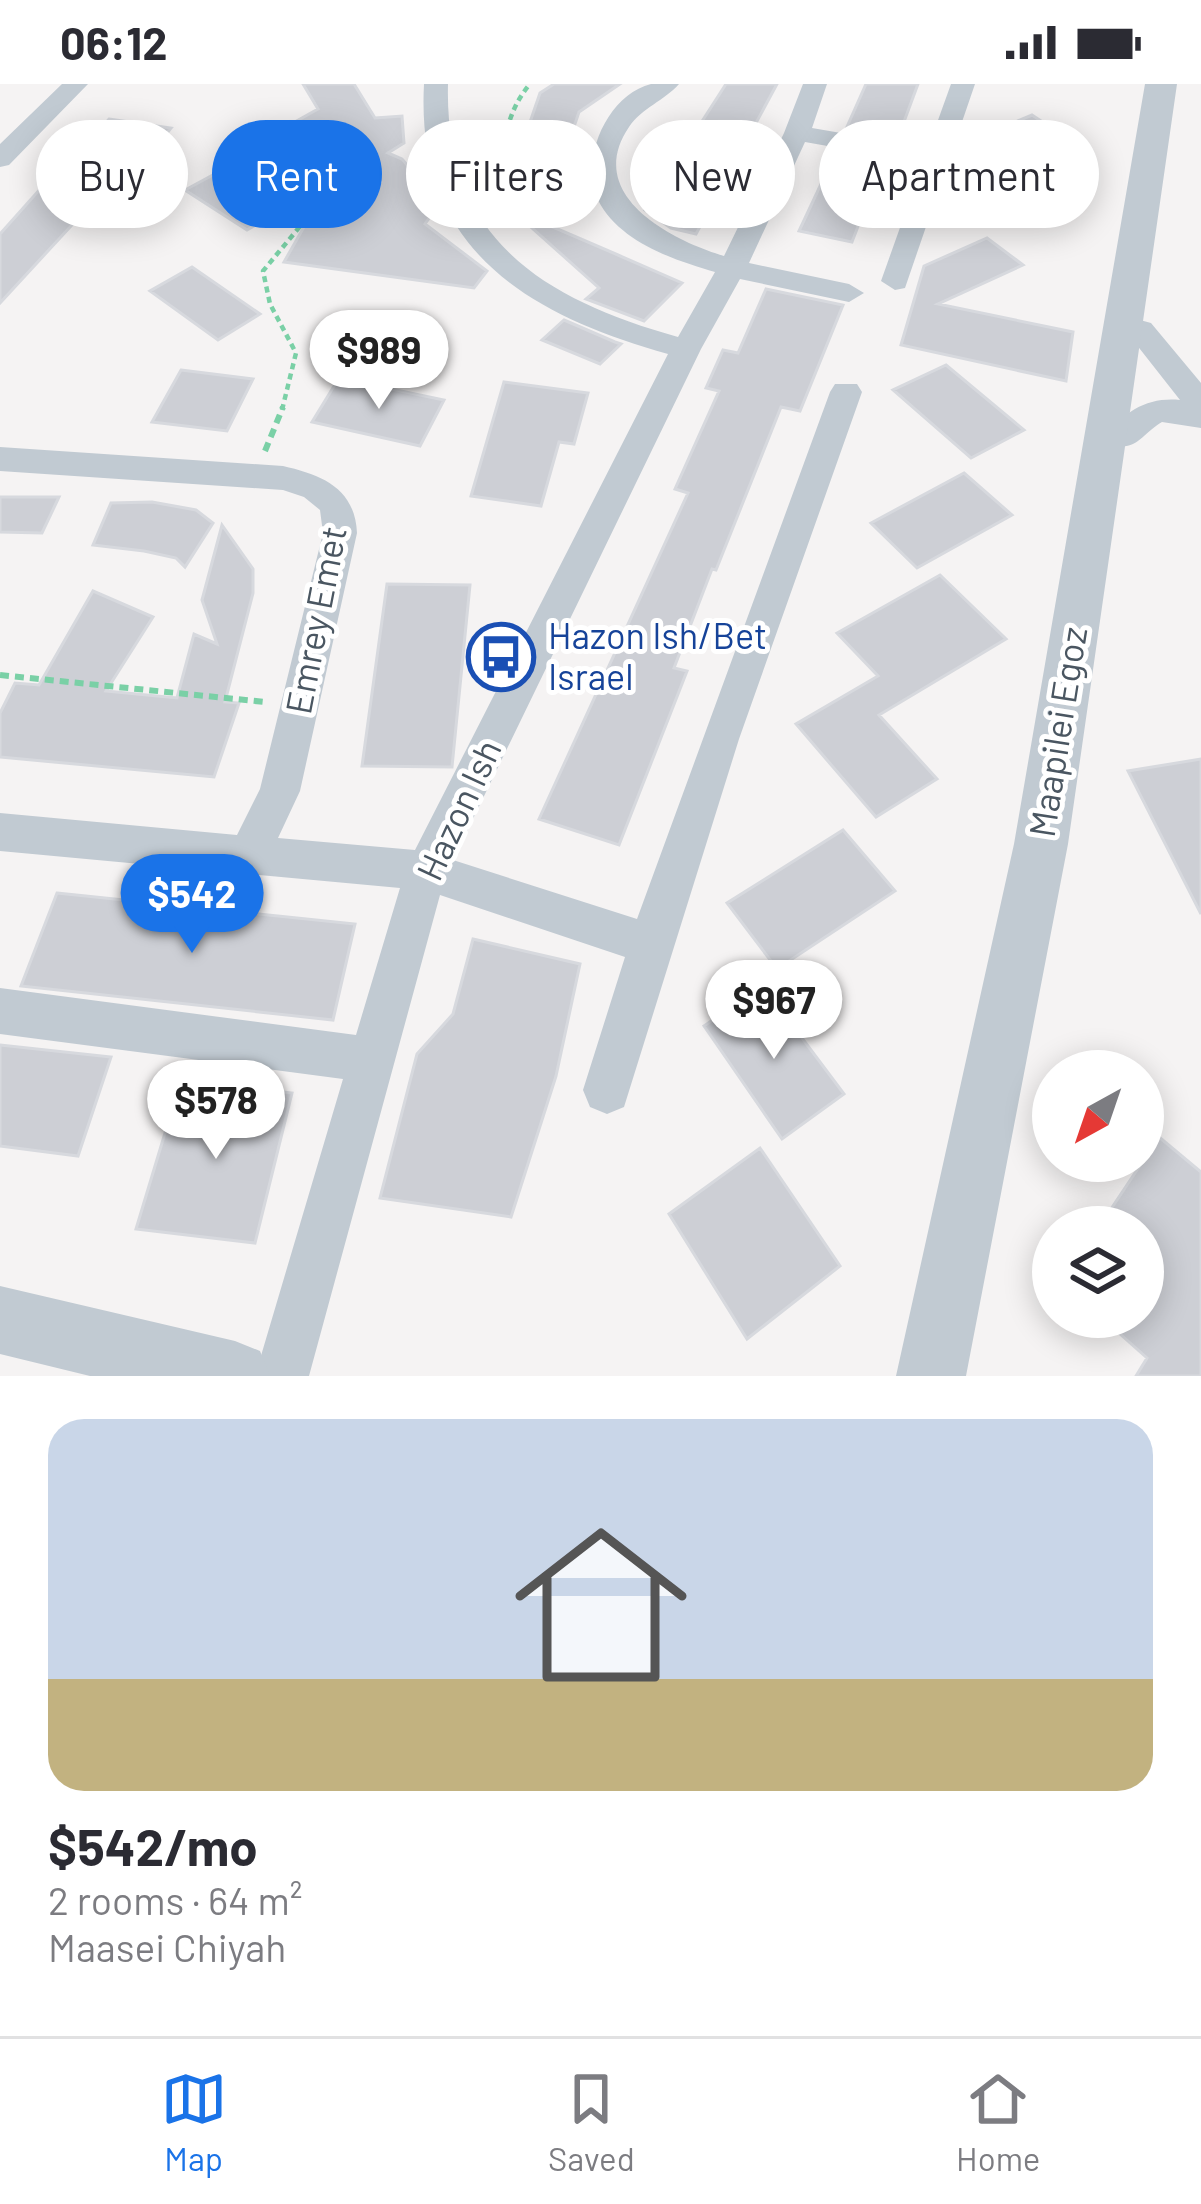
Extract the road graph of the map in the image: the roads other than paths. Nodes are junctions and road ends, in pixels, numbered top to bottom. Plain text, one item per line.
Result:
1 (76, 84) edge
2 (436, 84) edge
3 (667, 84) edge
4 (815, 84) edge
5 (963, 84) edge
6 (1162, 84) edge
7 (1177, 84) edge
8 (951, 120) edge
9 (797, 133) junction
10 (819, 137) edge
11 (0, 160) edge
12 (914, 228) edge
13 (733, 266) junction
14 (895, 281) dead end
15 (849, 293) dead end
16 (1140, 330) junction
17 (686, 349) junction
18 (846, 392) dead end
19 (1201, 404) edge
20 (1201, 417) edge
21 (1124, 437) junction
22 (0, 459) edge
23 (0, 832) edge
24 (248, 855) junction
25 (426, 872) junction
26 (649, 944) junction
27 (0, 1011) edge
28 (372, 1060) junction
29 (608, 1090) dead end
30 (0, 1320) edge
31 (235, 1376) edge
32 (282, 1376) edge
33 (931, 1376) edge
34 (966, 1376) edge

1 - 11 street
2 - 17 street
3 - 13 street
4 - 9 street, Hazon Ish
5 - 8 street
6 - 33 street, Maapilei Egoz
7 - 16 street, Maapilei Egoz
9 - 10 street
9 - 13 street, Hazon Ish
12 - 14 street
13 - 15 street
13 - 17 street, Hazon Ish
16 - 19 street
16 - 21 street, Maapilei Egoz
17 - 25 street, Hazon Ish
18 - 26 street
20 - 21 street
21 - 34 street, Maapilei Egoz
22 - 24 street, Emrey Emet
23 - 24 street
24 - 25 street
25 - 26 street
25 - 28 street, Hazon Ish
26 - 29 street
27 - 28 street
28 - 32 street, Hazon Ish
30 - 31 street

